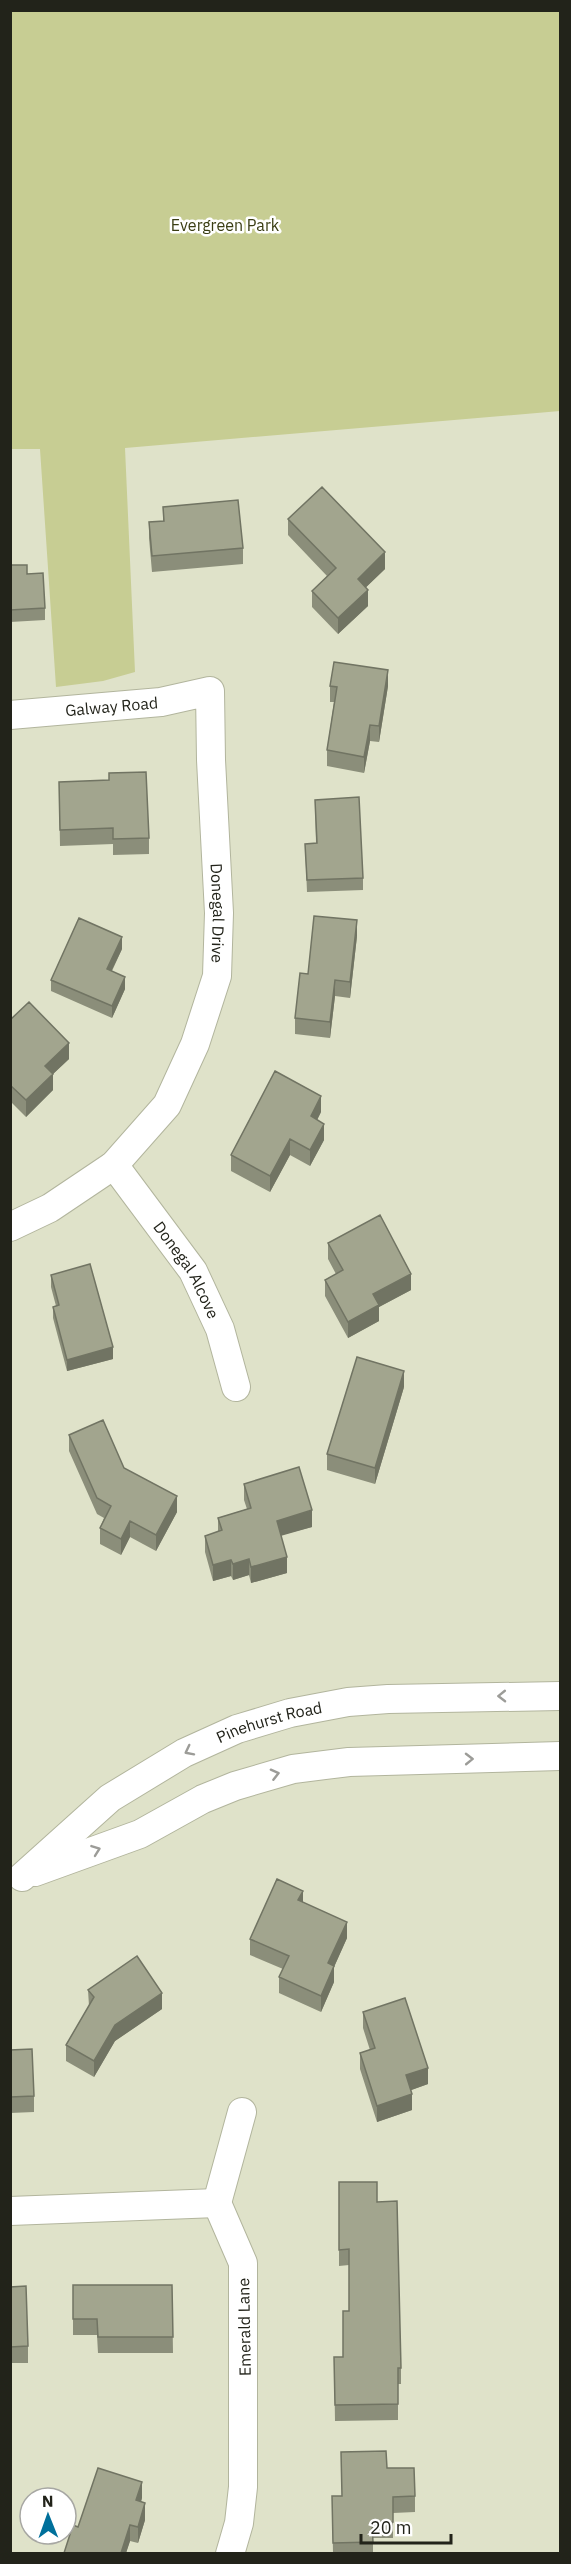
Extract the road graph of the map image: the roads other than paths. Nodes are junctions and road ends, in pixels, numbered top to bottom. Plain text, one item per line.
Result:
1 (210, 691) joint
2 (10, 715) edge
3 (114, 1165) junction
4 (10, 1227) edge
5 (236, 1387) dead end
6 (561, 1696) edge
7 (561, 1756) edge
8 (16, 1879) edge
9 (242, 2112) dead end
10 (217, 2203) junction
11 (10, 2211) edge
12 (230, 2553) edge

1 - 2 street, Galway Road
1 - 3 street, Donegal Drive
3 - 4 street, Donegal Drive
3 - 5 street, Donegal Alcove
6 -> 8 street, Pinehurst Road
8 -> 7 street, Pinehurst Road
9 - 10 street
10 - 11 street
10 - 12 street, Emerald Lane

